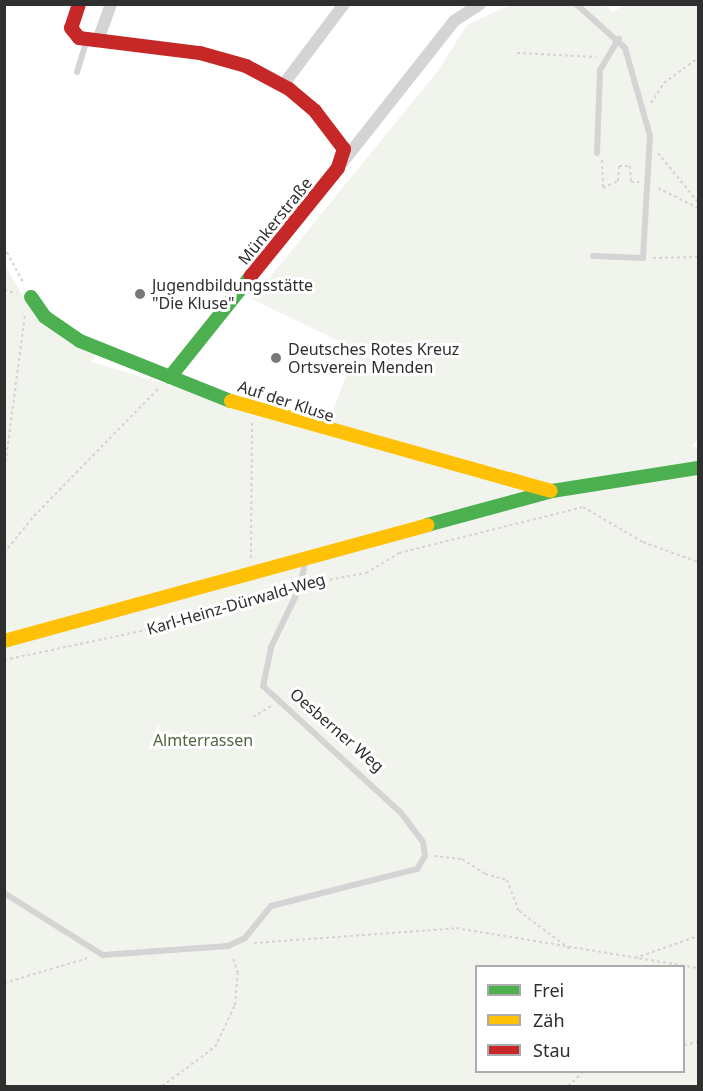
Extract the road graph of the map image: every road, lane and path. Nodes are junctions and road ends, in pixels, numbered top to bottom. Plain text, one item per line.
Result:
1 (79, 4) edge
2 (111, 4) edge
3 (344, 4) edge
4 (480, 4) edge
5 (576, 4) edge
6 (619, 38) junction
7 (88, 39) junction
8 (517, 53) dead end
9 (699, 58) edge
10 (600, 70) junction
11 (77, 72) dead end
12 (283, 85) junction
13 (644, 116) junction
14 (650, 136) junction
15 (597, 153) joint
16 (340, 165) junction
17 (647, 182) junction
18 (699, 202) edge
19 (699, 208) edge
20 (4, 247) edge
21 (593, 256) dead end
22 (699, 257) edge
23 (643, 258) junction
24 (31, 297) junction
25 (170, 378) junction
26 (252, 408) junction
27 (699, 468) edge
28 (4, 474) edge
29 (552, 491) junction
30 (4, 553) edge
31 (306, 558) junction
32 (699, 562) edge
33 (250, 573) junction
34 (301, 585) junction
35 (4, 641) edge
36 (4, 660) edge
37 (278, 701) junction
38 (253, 717) dead end
39 (425, 856) junction
40 (4, 893) edge
41 (699, 936) edge
42 (252, 944) dead end
43 (228, 946) junction
44 (572, 951) junction
45 (103, 956) junction
46 (633, 959) junction
47 (677, 965) edge
48 (4, 983) edge
49 (581, 1073) edge
50 (162, 1086) edge
51 (568, 1086) edge

1 - 7 street
2 - 7 street
3 - 12 street
4 - 16 street, Münkerstraße
5 - 6 lane
6 - 10 lane
6 - 13 lane
7 - 11 lane
7 - 12 street
8 - 10 path
9 - 13 path
10 - 15 lane
12 - 16 street
13 - 14 lane
14 - 17 lane
14 - 18 path
15 - 17 path
16 - 25 street, Münkerstraße
17 - 19 path
17 - 23 lane
20 - 24 path
21 - 23 lane
22 - 23 path
24 - 25 street, Auf der Kluse
24 - 28 path
25 - 26 street, Auf der Kluse
25 - 30 path
26 - 29 street, Auf der Kluse
26 - 33 path
27 - 29 street
29 - 31 street
31 - 33 street
31 - 34 lane, Oesberner Weg
32 - 34 path, Karl-Heinz-Dürwald-Weg
33 - 35 street
34 - 36 path, Karl-Heinz-Dürwald-Weg
34 - 37 lane, Oesberner Weg
37 - 38 path
37 - 39 lane, Oesberner Weg
39 - 43 lane
39 - 44 path
40 - 45 lane
41 - 46 path
42 - 44 path
43 - 45 lane
43 - 50 path
44 - 46 path
45 - 48 path
46 - 47 path
49 - 51 path

